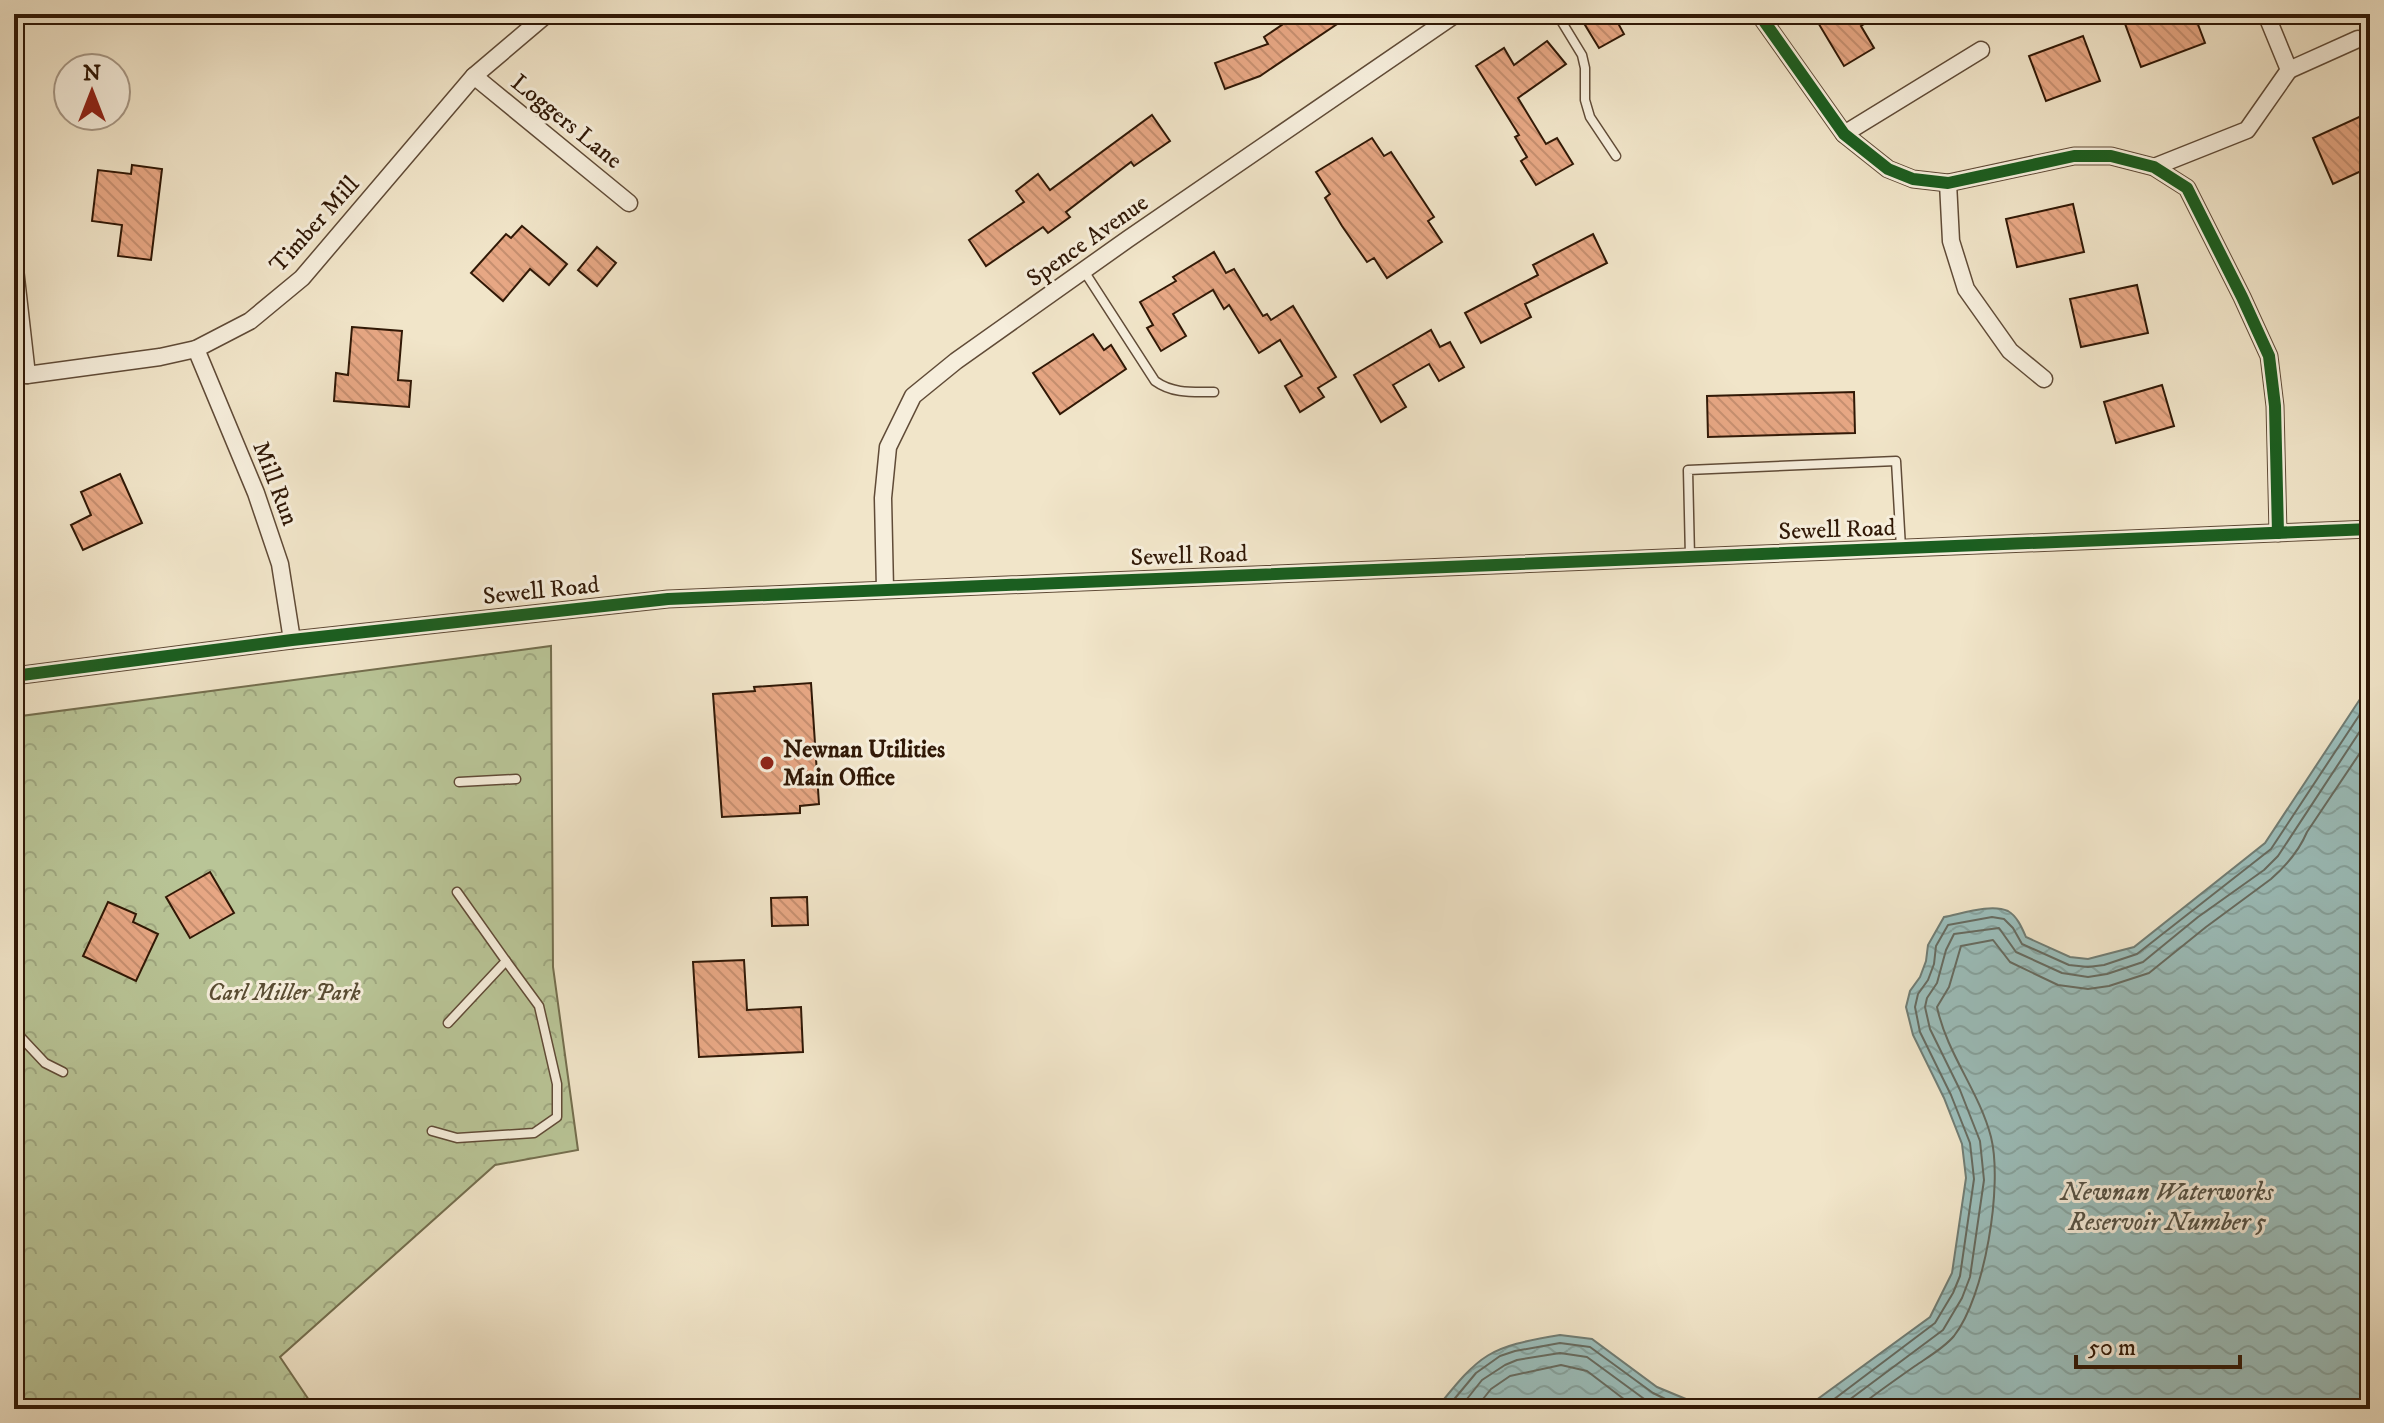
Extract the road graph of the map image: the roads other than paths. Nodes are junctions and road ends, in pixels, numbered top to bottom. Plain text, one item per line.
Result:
1 (547, 14) edge
2 (1456, 14) edge
3 (1557, 14) edge
4 (1759, 14) edge
5 (2266, 14) edge
6 (2358, 39) dead end
7 (1981, 50) dead end
8 (2289, 70) junction
9 (474, 76) junction
10 (1844, 134) junction
11 (1616, 156) dead end
12 (2154, 167) junction
13 (1948, 183) junction
14 (629, 203) dead end
15 (14, 260) edge
16 (1084, 271) junction
17 (196, 349) junction
18 (20, 375) edge
19 (2044, 379) dead end
20 (1214, 392) dead end
21 (2370, 529) edge
22 (2278, 533) junction
23 (1901, 548) junction
24 (1690, 557) junction
25 (885, 589) junction
26 (292, 640) junction
27 (14, 676) edge
28 (516, 779) dead end
29 (459, 782) dead end
30 (457, 892) dead end
31 (506, 961) junction
32 (448, 1023) dead end
33 (14, 1030) edge
34 (63, 1072) dead end
35 (432, 1131) dead end

1 - 9 street, Timber Mill
2 - 16 street, Spence Avenue
3 - 11 lane
4 - 10 street
5 - 8 street
6 - 8 street
7 - 10 street
8 - 12 street
9 - 14 street, Loggers Lane
9 - 17 street, Timber Mill
10 - 13 street
12 - 13 street
12 - 22 street
13 - 19 street
15 - 18 street
16 - 20 lane
16 - 25 street, Spence Avenue
17 - 18 street, Timber Mill
17 - 26 street, Mill Run
21 - 22 street, Sewell Road
22 - 23 street, Sewell Road
23 - 24 street, Sewell Road
23 - 24 lane
24 - 25 street, Sewell Road
25 - 26 street, Sewell Road
26 - 27 street, Sewell Road
28 - 29 lane
30 - 31 lane
31 - 32 lane
31 - 35 lane
33 - 34 lane

